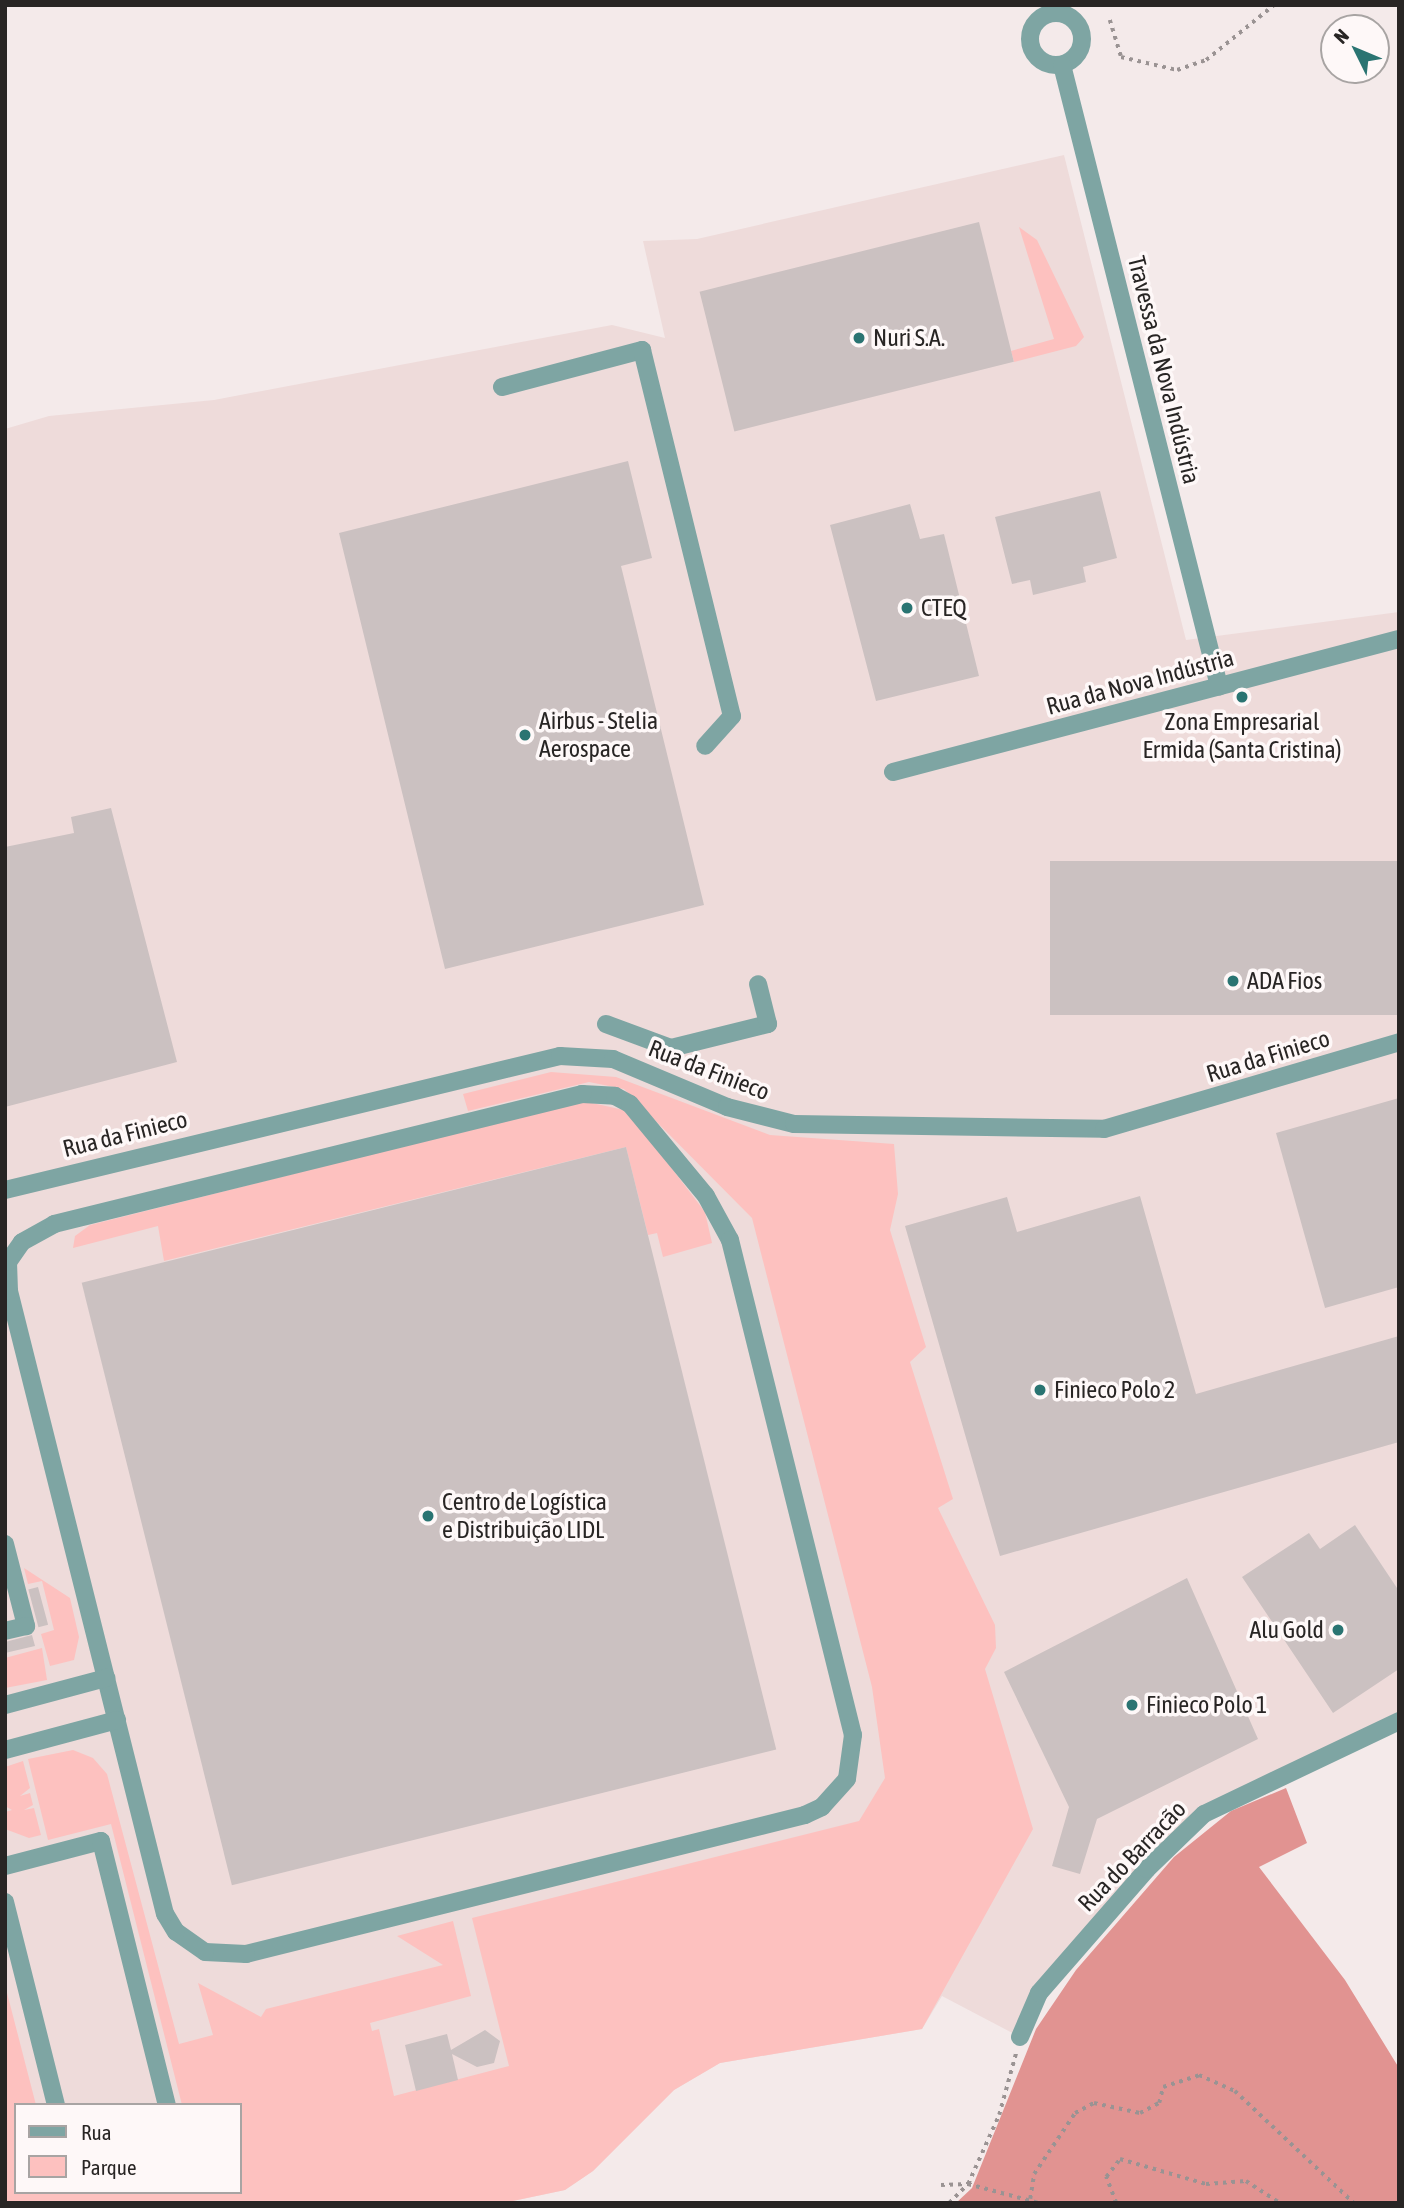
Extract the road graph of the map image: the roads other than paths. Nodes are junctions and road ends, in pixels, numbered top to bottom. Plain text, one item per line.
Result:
1 (1062, 65) dead end
2 (502, 387) dead end
3 (1399, 639) edge
4 (1219, 686) junction
5 (705, 746) dead end
6 (893, 772) dead end
7 (758, 984) dead end
8 (606, 1024) dead end
9 (1399, 1042) edge
10 (5, 1190) edge
11 (9, 1251) edge
12 (5, 1544) edge
13 (5, 1631) edge
14 (106, 1678) junction
15 (5, 1705) edge
16 (117, 1720) junction
17 (1399, 1721) edge
18 (5, 1751) edge
19 (5, 1866) edge
20 (5, 1902) edge
21 (1020, 2037) road end
22 (55, 2103) edge
23 (166, 2103) edge

1 - 4 street, Travessa da Nova Indústria
2 - 5 street
3 - 4 street, Rua da Nova Indústria
4 - 6 street, Rua da Nova Indústria
7 - 8 street
9 - 10 street, Rua da Finieco
11 - 14 street
11 - 16 street
12 - 13 street
14 - 15 street
14 - 16 street
16 - 18 street
17 - 21 street, Rua do Barracão
19 - 23 street
20 - 22 street

